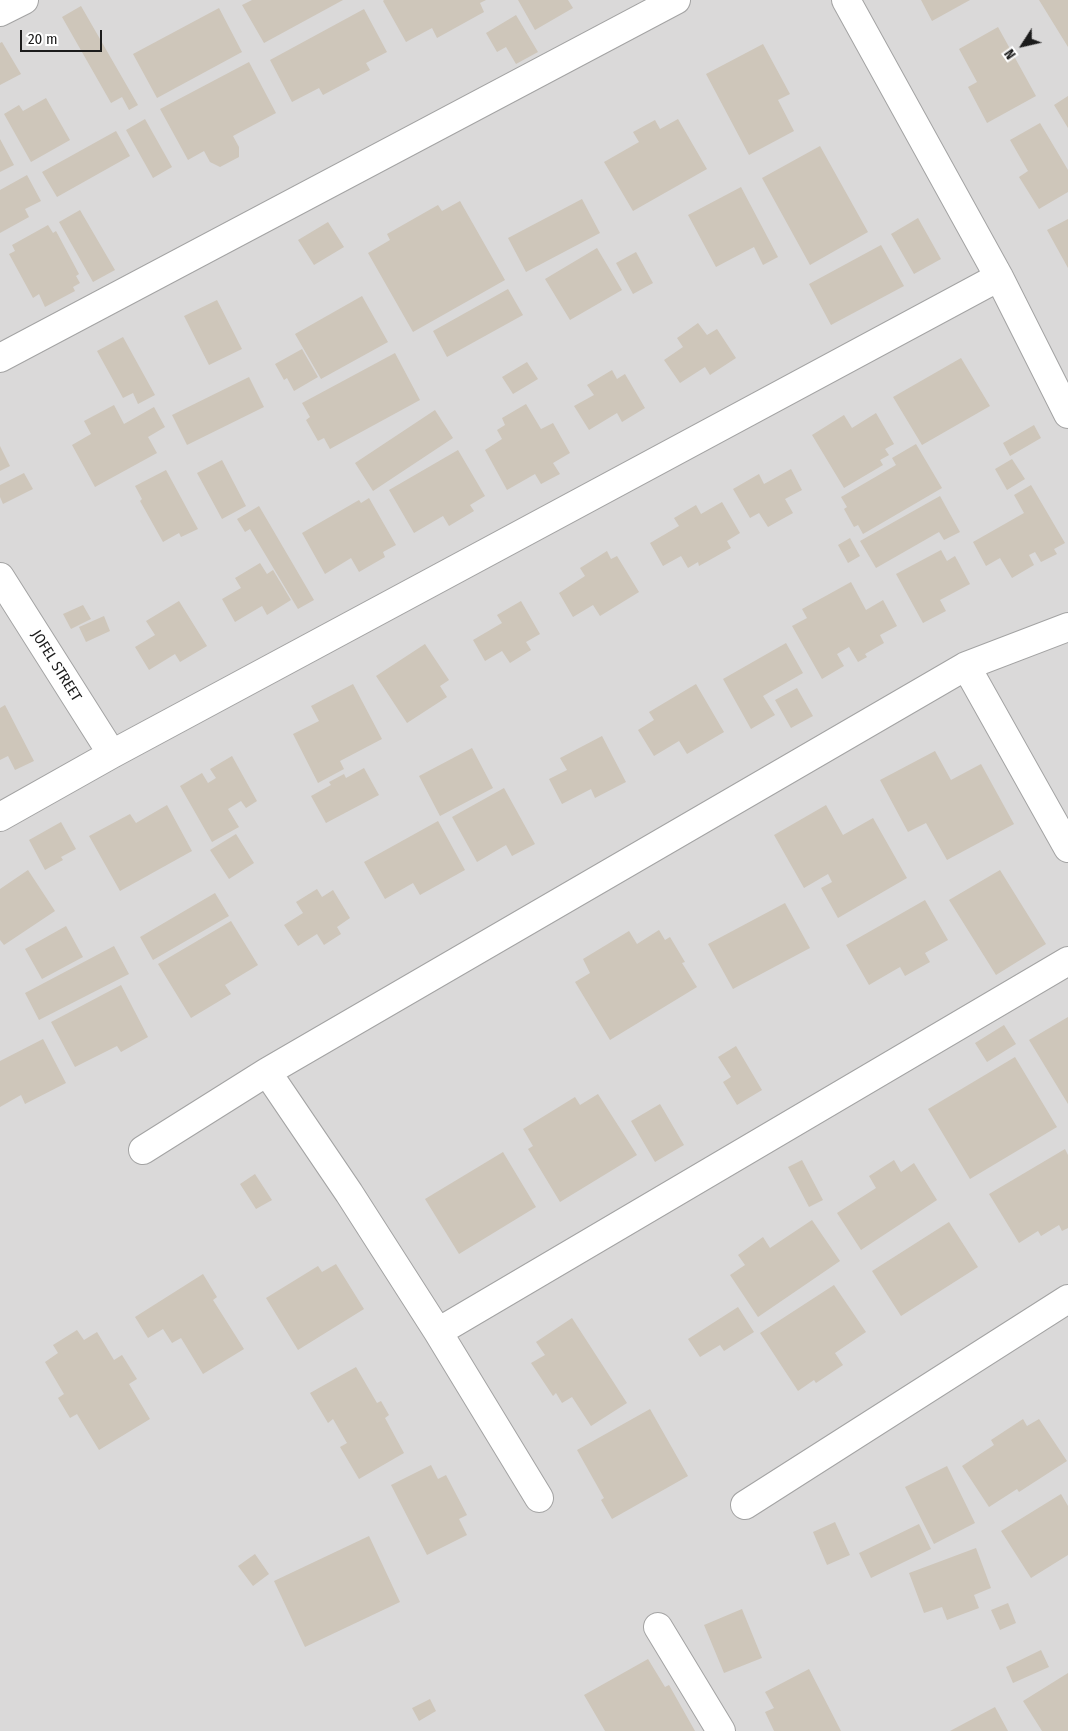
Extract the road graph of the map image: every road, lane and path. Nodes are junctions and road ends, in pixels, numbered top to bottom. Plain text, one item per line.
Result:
1 (24, 0) edge
2 (676, 0) edge
3 (846, 0) edge
4 (0, 12) edge
5 (999, 277) junction
6 (0, 358) edge
7 (1068, 414) edge
8 (0, 577) edge
9 (1068, 627) edge
10 (966, 666) junction
11 (112, 754) junction
12 (0, 817) edge
13 (1068, 848) edge
14 (1068, 961) edge
15 (267, 1072) junction
16 (143, 1150) dead end
17 (1068, 1299) edge
18 (438, 1332) junction
19 (539, 1498) dead end
20 (745, 1505) dead end
21 (658, 1626) dead end
22 (721, 1731) edge

1 - 4 street
2 - 6 street
3 - 5 street
5 - 7 street
5 - 11 street
8 - 11 street, JOFEL STREET
9 - 10 street
10 - 13 street
10 - 15 street
11 - 12 street
14 - 18 street
15 - 16 street
15 - 18 street
17 - 20 street
18 - 19 street
21 - 22 street

